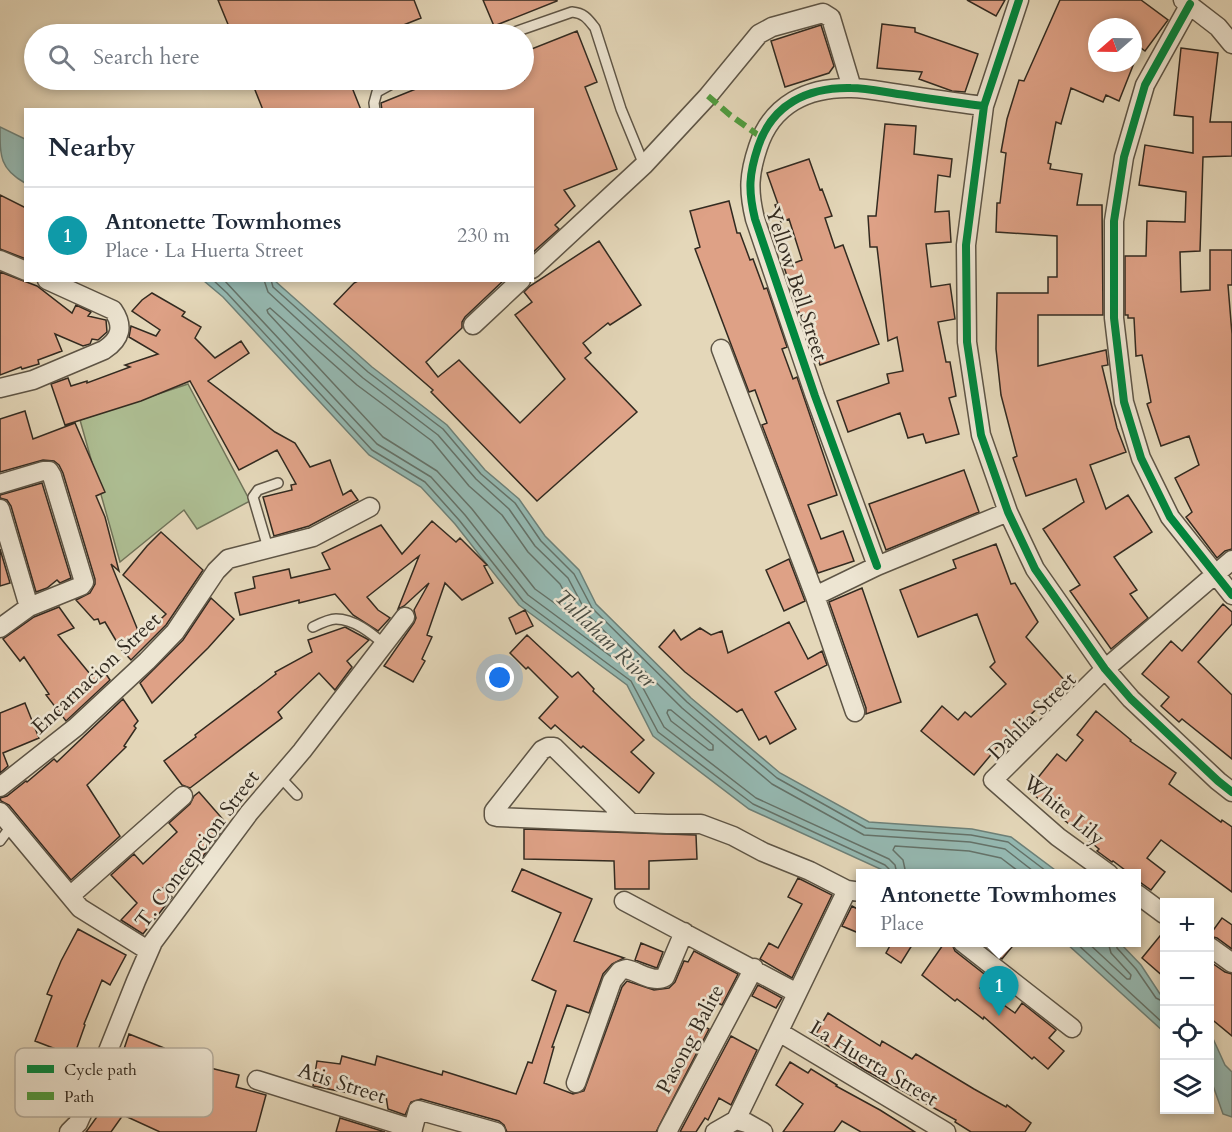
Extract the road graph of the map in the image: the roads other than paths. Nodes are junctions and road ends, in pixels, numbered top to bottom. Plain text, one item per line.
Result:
1 (1019, 0) edge
2 (1186, 2) edge
3 (534, 25) edge
4 (1232, 44) edge
5 (852, 88) junction
6 (381, 90) edge
7 (984, 106) junction
8 (375, 108) edge
9 (644, 165) junction
10 (0, 260) edge
11 (534, 267) edge
12 (24, 270) edge
13 (51, 282) edge
14 (519, 282) edge
15 (473, 325) dead end
16 (721, 349) dead end
17 (0, 388) edge
18 (278, 483) dead end
19 (0, 484) edge
20 (370, 507) dead end
21 (0, 509) edge
22 (1008, 512) junction
23 (268, 548) junction
24 (1232, 560) edge
25 (877, 566) junction
26 (1216, 575) junction
27 (1232, 595) edge
28 (815, 596) junction
29 (29, 607) junction
30 (405, 617) dead end
31 (312, 627) dead end
32 (0, 628) edge
33 (384, 644) junction
34 (1105, 669) junction
35 (855, 712) dead end
36 (280, 777) junction
37 (993, 780) joint
38 (0, 788) edge
39 (1232, 792) edge
40 (297, 795) dead end
41 (183, 796) dead end
42 (6, 819) edge
43 (630, 822) junction
44 (0, 841) edge
45 (1102, 869) edge
46 (854, 891) edge
47 (70, 896) junction
48 (1141, 897) edge
49 (624, 901) dead end
50 (1160, 911) edge
51 (684, 932) junction
52 (968, 947) edge
53 (1214, 950) edge
54 (149, 951) junction
55 (1232, 963) edge
56 (754, 968) junction
57 (797, 993) junction
58 (1072, 1028) dead end
59 (779, 1032) junction
60 (109, 1048) edge
61 (257, 1080) dead end
62 (576, 1083) dead end
63 (81, 1117) edge
64 (736, 1120) junction
65 (413, 1131) edge
66 (69, 1132) edge
67 (496, 1132) edge
68 (667, 1132) edge
69 (715, 1132) edge
70 (763, 1132) edge
71 (946, 1132) edge

1 - 7 street
2 - 4 street
2 - 26 street
3 - 9 lane
5 - 7 street, Yellow Bell Street
5 - 9 street
5 - 25 street, Yellow Bell Street
6 - 8 lane
7 - 22 street
9 - 11 street
10 - 12 street
13 - 17 street
14 - 15 street
16 - 28 street
18 - 23 lane
19 - 29 street
20 - 23 street, Encarnacion Street
21 - 29 street
22 - 25 street
22 - 34 street
23 - 38 street, Encarnacion Street
24 - 26 street, Dahlia Street
25 - 28 street
26 - 27 street
26 - 34 street, Dahlia Street
28 - 35 street
29 - 32 street
30 - 33 street, T. Concepcion Street
31 - 33 lane
33 - 36 street, T. Concepcion Street
34 - 37 street, Dahlia Street
34 - 39 street
36 - 40 lane
36 - 54 street, T. Concepcion Street
37 - 45 street, White Lily
41 - 47 street
42 - 44 lane
42 - 47 street
43 - 43 street
43 - 46 street
46 - 57 street
47 - 54 street
48 - 50 street
49 - 51 street
51 - 56 street
51 - 62 street
52 - 58 street
53 - 55 street
54 - 60 street, T. Concepcion Street
56 - 57 street
56 - 68 street, Pasong Balite
57 - 59 street
59 - 64 street
59 - 71 street, La Huerta Street
61 - 65 street, Atis Street
63 - 66 street, T. Concepcion Street
64 - 69 street
64 - 70 street
65 - 67 street

